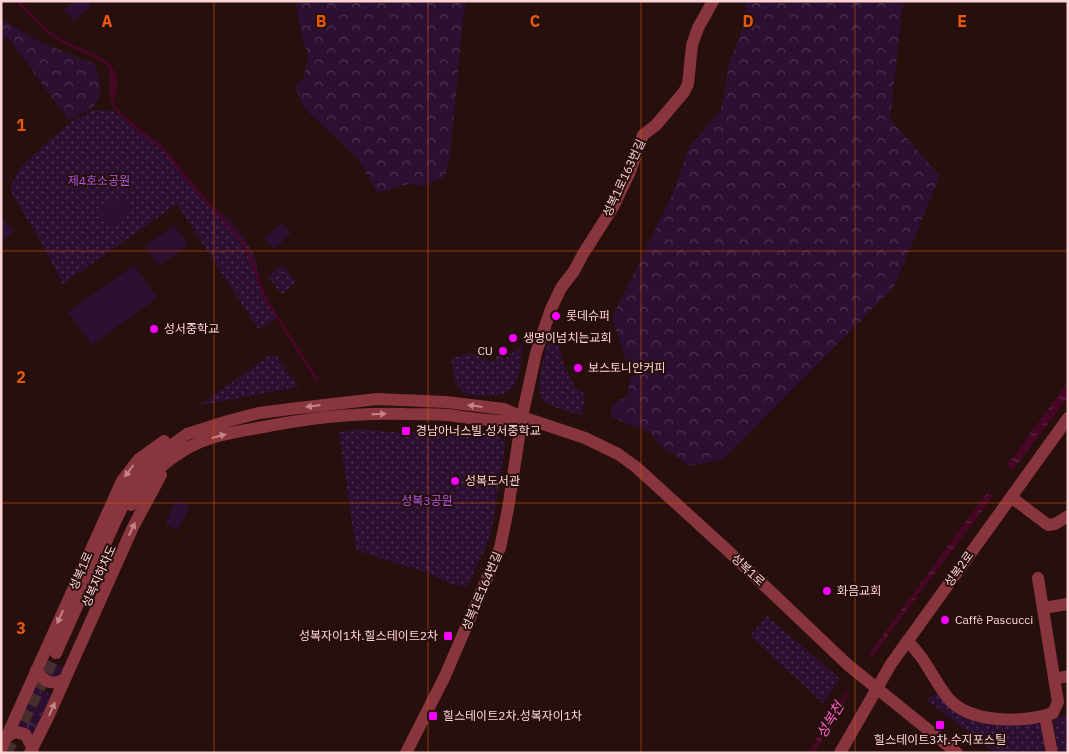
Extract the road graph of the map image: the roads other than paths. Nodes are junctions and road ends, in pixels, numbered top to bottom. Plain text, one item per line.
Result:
1 (713, 1) edge
2 (522, 417) junction
3 (1068, 418) edge
4 (199, 429) junction
5 (175, 457) junction
6 (132, 495) junction
7 (1011, 497) junction
8 (1068, 516) edge
9 (1038, 578) dead end
10 (1068, 604) edge
11 (1043, 608) junction
12 (907, 641) junction
13 (60, 654) tunnel mouth
14 (36, 670) junction
15 (1068, 676) edge
16 (65, 678) junction
17 (1054, 679) junction
18 (872, 685) junction
19 (1046, 716) junction
20 (4, 743) edge
21 (32, 751) edge
22 (406, 753) edge
23 (840, 753) edge
24 (957, 753) edge
25 (1052, 753) edge

1 - 2 street, 성복1로163번길
2 -> 4 street, 성복1로
5 -> 2 street, 성복1로
2 - 18 street, 성복1로
2 - 22 street, 성복1로164번길
3 - 7 street, 성복2로
4 - 6 street, 성복1로
4 -> 14 street, 성복1로
5 - 6 street, 성복1로
16 -> 5 street, 성복1로
6 - 13 street, 성복지하차도
7 - 8 street
7 - 12 street, 성복2로
9 - 11 street
10 - 11 street
11 - 17 street
12 - 18 street, 성복2로
12 - 19 street
14 - 16 street
14 - 20 street, 성복1로
15 - 17 street
21 -> 16 street, 성복1로
17 - 19 street
18 - 23 street, 성복2로
18 - 24 street, 성복1로
19 - 25 street
20 - 21 street

